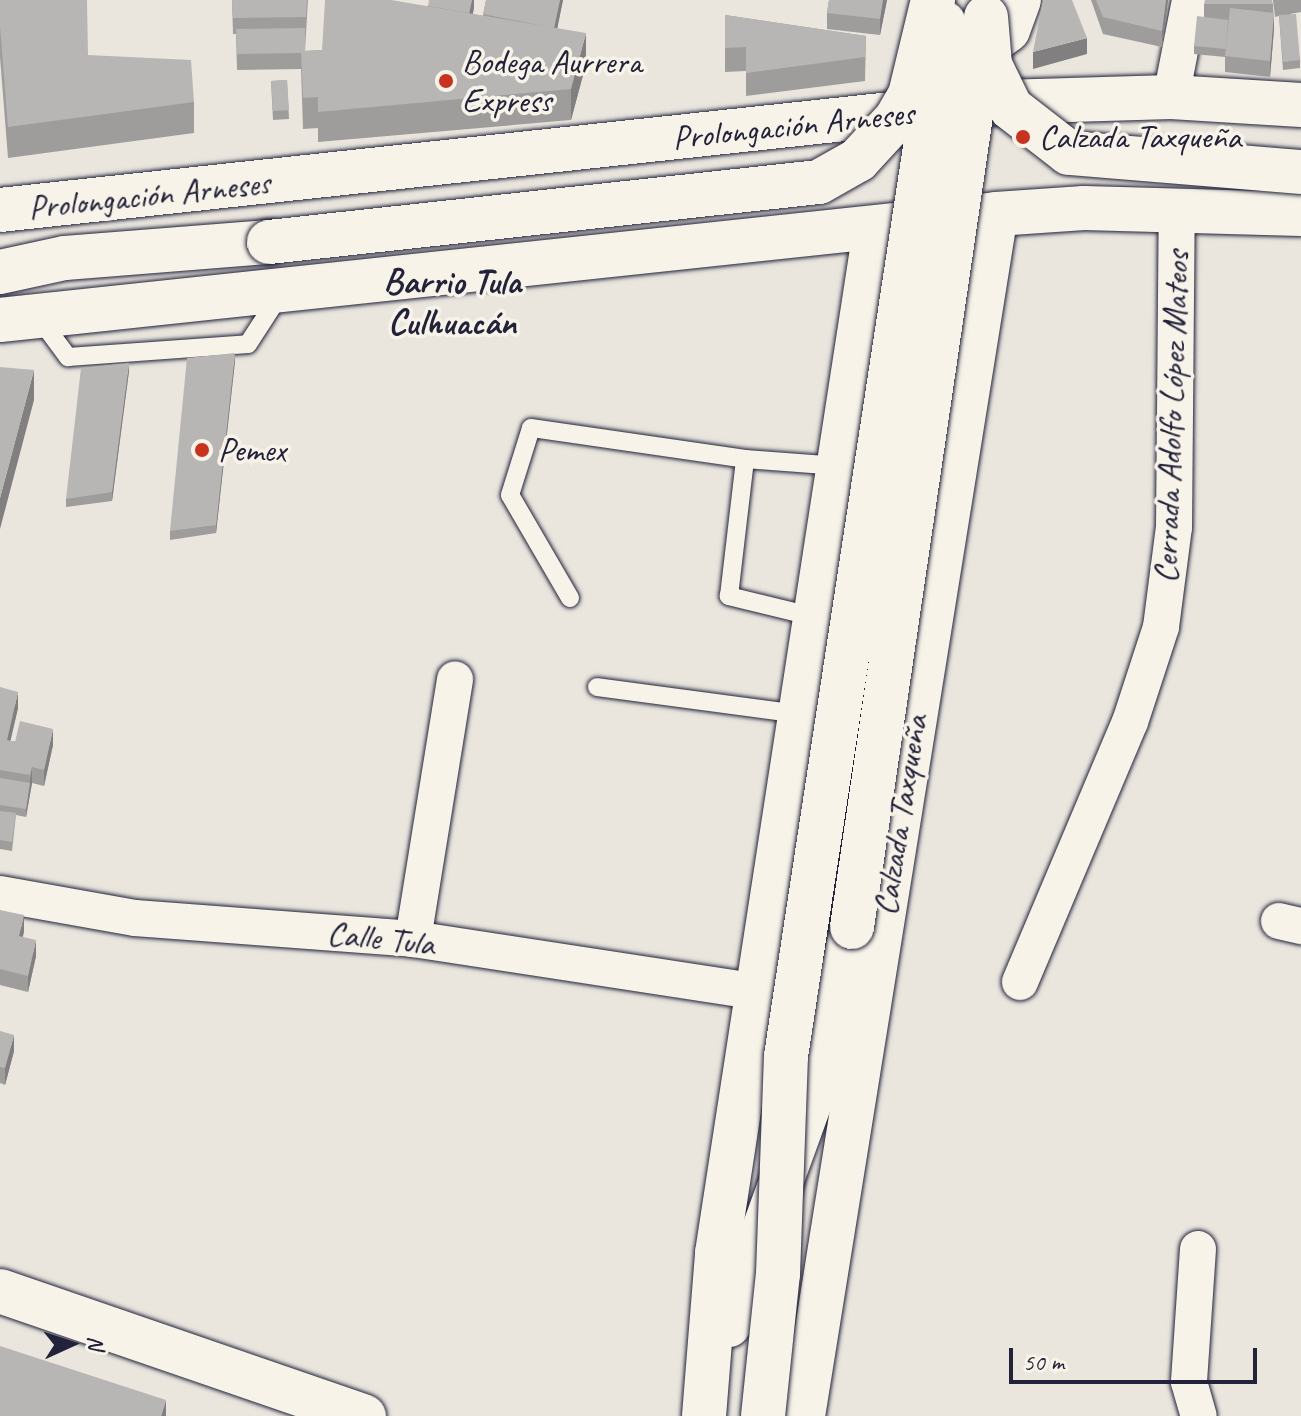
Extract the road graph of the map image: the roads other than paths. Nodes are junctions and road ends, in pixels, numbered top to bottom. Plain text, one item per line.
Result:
1 (916, 0) edge
2 (933, 0) edge
3 (1190, 0) edge
4 (985, 4) edge
5 (1171, 97) junction
6 (1003, 102) junction
7 (1301, 105) edge
8 (893, 115) junction
9 (1301, 172) edge
10 (1177, 209) junction
11 (0, 210) edge
12 (996, 214) junction
13 (1301, 214) edge
14 (875, 230) junction
15 (0, 272) edge
16 (20, 319) edge
17 (853, 371) junction
18 (971, 376) junction
19 (745, 459) junction
20 (839, 466) junction
21 (570, 598) dead end
22 (817, 618) junction
23 (455, 679) dead end
24 (597, 687) dead end
25 (803, 715) junction
26 (0, 894) edge
27 (413, 939) junction
28 (1020, 982) dead end
29 (761, 992) junction
30 (1198, 1249) dead end
31 (0, 1291) edge
32 (705, 1410) edge
33 (364, 1416) edge
34 (763, 1416) edge
35 (803, 1416) edge
36 (1199, 1416) edge

1 - 8 main road
2 - 15 main road, bridge
3 - 5 street
4 - 6 main road
4 - 9 main road, bridge
4 - 32 main road, Calzada Taxqueña, bridge
4 - 34 main road, bridge
5 - 6 main road, Prolongación Arneses
5 - 7 main road, Prolongación Arneses
6 - 8 main road, Prolongación Arneses
8 - 11 main road, Prolongación Arneses
10 - 12 main road
10 - 13 main road
10 - 28 street, Cerrada Adolfo López Mateos
12 - 14 main road
12 - 18 main road, Calzada Taxqueña
14 - 16 main road
14 - 17 main road, Calzada Taxqueña
17 - 18 main road
17 - 20 main road, Calzada Taxqueña
18 - 35 main road, Calzada Taxqueña
19 - 20 lane
19 - 21 lane
19 - 22 lane
20 - 22 main road, Calzada Taxqueña
22 - 25 main road, Calzada Taxqueña
23 - 27 street
24 - 25 lane
25 - 29 main road, Calzada Taxqueña
26 - 27 street, Calle Tula
27 - 29 street, Calle Tula
29 - 32 main road, Calzada Taxqueña
30 - 36 street
31 - 33 main road

